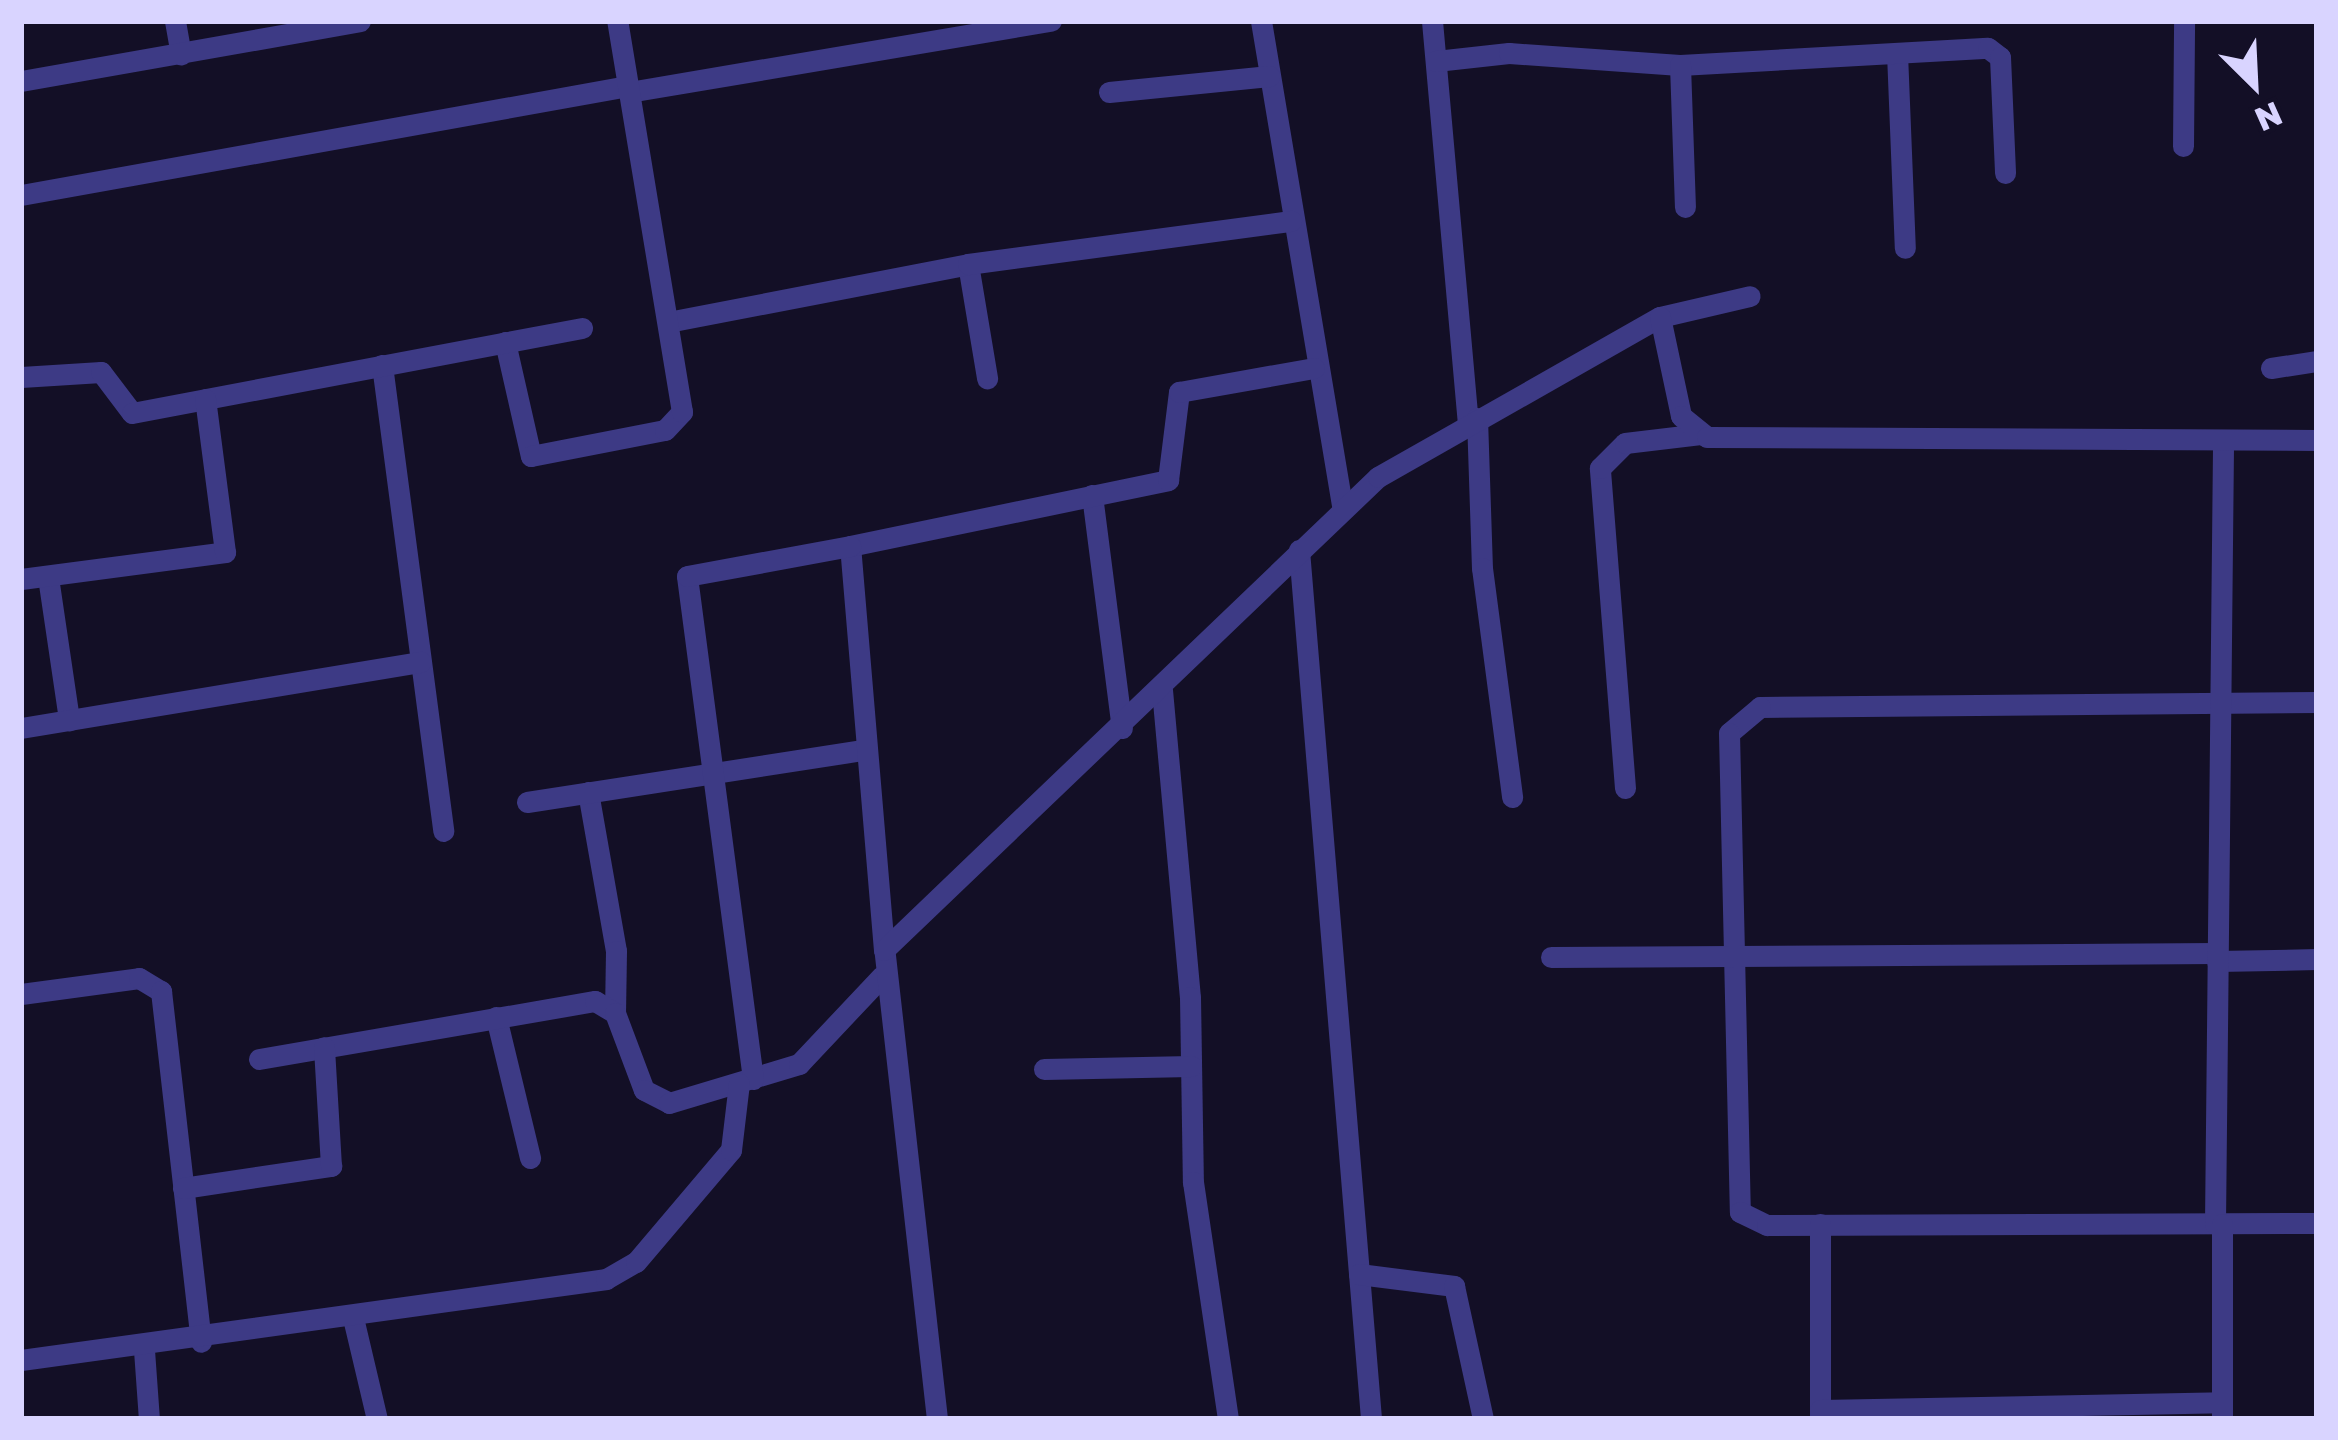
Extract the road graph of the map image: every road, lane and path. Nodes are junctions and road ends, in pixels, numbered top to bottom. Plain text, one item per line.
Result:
1 (176, 21) edge
2 (359, 21) edge
3 (617, 21) edge
4 (1051, 21) edge
5 (1262, 21) edge
6 (1432, 21) edge
7 (2184, 21) edge
8 (324, 25) edge
9 (943, 31) edge
10 (1898, 53) junction
11 (182, 54) junction
12 (1436, 61) junction
13 (1680, 65) junction
14 (1269, 76) junction
15 (21, 81) edge
16 (629, 89) junction
17 (1109, 92) dead end
18 (2183, 146) dead end
19 (2005, 172) dead end
20 (21, 195) edge
21 (1685, 207) dead end
22 (1291, 221) junction
23 (1905, 248) dead end
24 (968, 264) junction
25 (1750, 296) dead end
26 (1660, 317) junction
27 (668, 322) junction
28 (582, 328) dead end
29 (505, 342) junction
30 (2317, 361) edge
31 (382, 365) junction
32 (1314, 368) junction
33 (2272, 368) dead end
34 (21, 377) edge
35 (987, 379) dead end
36 (205, 399) junction
37 (1473, 420) junction
38 (1700, 434) junction
39 (2317, 440) edge
40 (2223, 443) junction
41 (1092, 495) junction
42 (1342, 506) junction
43 (850, 546) junction
44 (1299, 550) junction
45 (48, 578) junction
46 (21, 579) edge
47 (421, 662) junction
48 (1162, 690) junction
49 (2317, 702) edge
50 (2217, 703) junction
51 (69, 720) junction
52 (21, 728) edge
53 (1122, 728) junction
54 (863, 750) junction
55 (719, 769) junction
56 (1625, 788) dead end
57 (588, 792) junction
58 (1512, 796) dead end
59 (526, 802) dead end
60 (443, 831) dead end
61 (884, 950) junction
62 (1551, 957) dead end
63 (2217, 957) junction
64 (2317, 959) edge
65 (1733, 960) junction
66 (882, 976) junction
67 (21, 994) edge
68 (615, 1013) junction
69 (496, 1017) junction
70 (324, 1047) junction
71 (259, 1059) dead end
72 (1191, 1066) junction
73 (1044, 1069) dead end
74 (746, 1081) junction
75 (530, 1158) dead end
76 (183, 1188) junction
77 (2317, 1223) edge
78 (2218, 1224) junction
79 (1820, 1225) junction
80 (1359, 1274) junction
81 (354, 1322) junction
82 (202, 1342) junction
83 (144, 1350) junction
84 (21, 1360) edge
85 (2222, 1410) edge
86 (2071, 1414) edge
87 (1820, 1415) edge
88 (149, 1419) edge
89 (377, 1419) edge
90 (937, 1419) edge
91 (1228, 1419) edge
92 (1371, 1419) edge
93 (1483, 1419) edge

1 - 11 street
2 - 8 street
3 - 16 street
4 - 9 street
5 - 14 street
6 - 12 street
7 - 18 street
8 - 11 street
9 - 16 street
10 - 13 street
10 - 19 street
10 - 23 street
11 - 15 street
12 - 13 street
12 - 37 street
13 - 21 street
14 - 17 street
14 - 22 street
16 - 20 street
16 - 27 street
22 - 24 street
22 - 32 street
24 - 27 street
24 - 35 street
25 - 26 street
26 - 37 street
26 - 38 street
27 - 29 street
28 - 29 street
29 - 31 street
30 - 33 street
31 - 36 street
31 - 47 street
32 - 41 street
32 - 42 street
34 - 36 street
36 - 45 street
37 - 42 street
37 - 58 street
38 - 40 street
38 - 56 street
39 - 40 street
40 - 50 street
41 - 43 street
41 - 53 street
42 - 44 street
43 - 54 street
43 - 55 street
44 - 48 street
44 - 80 street
45 - 46 street
45 - 51 street
47 - 51 street
47 - 60 street
48 - 53 street
48 - 72 street
49 - 50 street
50 - 63 street
50 - 65 street
51 - 52 street
53 - 61 street
54 - 55 street
54 - 61 street
55 - 57 street
55 - 74 street
57 - 59 street
57 - 68 street
61 - 66 street
62 - 65 street
63 - 64 street
63 - 65 street
63 - 78 street
65 - 79 street
66 - 74 street
66 - 90 street
67 - 76 street
68 - 69 street
68 - 74 street
69 - 70 street
69 - 75 street
70 - 71 street
70 - 76 street
72 - 73 street
72 - 91 street
74 - 81 street
76 - 82 street
77 - 78 street
78 - 79 street
78 - 85 street
79 - 87 street
80 - 92 street
80 - 93 street
81 - 82 street
81 - 89 street
82 - 83 street
83 - 84 street
83 - 88 street
85 - 86 street
86 - 87 street

